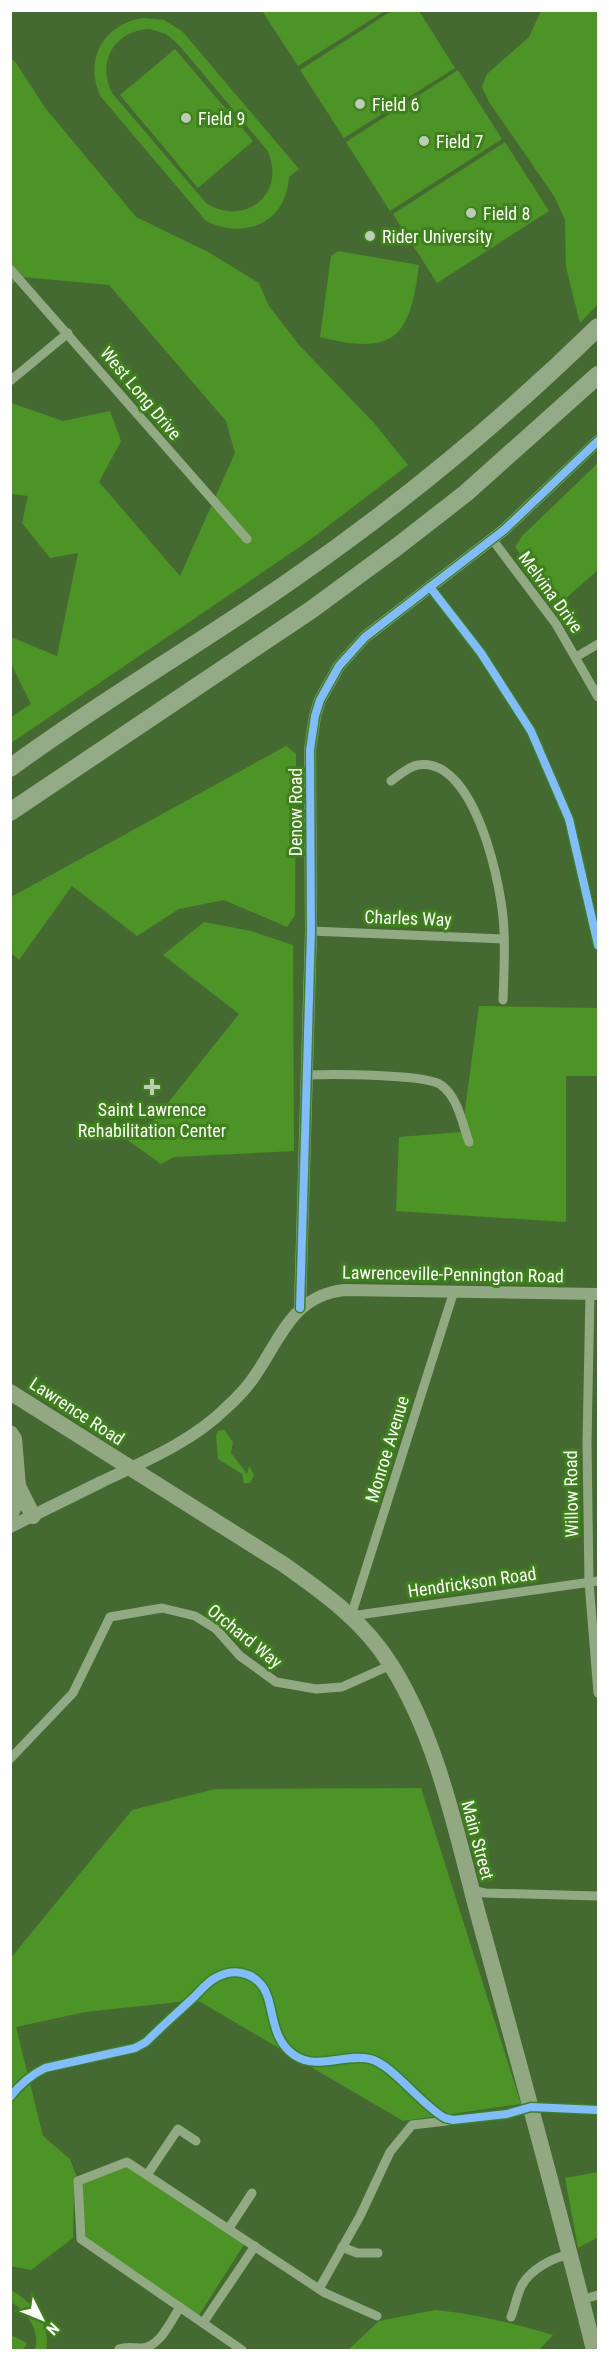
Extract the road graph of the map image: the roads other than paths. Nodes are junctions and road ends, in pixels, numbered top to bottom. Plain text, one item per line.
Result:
1 (10, 269) edge
2 (598, 327) edge
3 (68, 333) junction
4 (598, 375) edge
5 (10, 381) edge
6 (598, 441) edge
7 (247, 539) dead end
8 (492, 539) junction
9 (598, 644) edge
10 (576, 657) junction
11 (598, 697) edge
12 (10, 768) edge
13 (59, 780) junction
14 (391, 782) dead end
15 (10, 812) edge
16 (10, 819) edge
17 (311, 931) junction
18 (504, 939) junction
19 (503, 1000) dead end
20 (308, 1074) junction
21 (469, 1142) dead end
22 (454, 1291) junction
23 (594, 1294) edge
24 (300, 1308) junction
25 (10, 1392) edge
26 (10, 1405) edge
27 (10, 1433) edge
28 (130, 1469) junction
29 (18, 1486) junction
30 (10, 1516) edge
31 (33, 1516) junction
32 (10, 1527) edge
33 (594, 1581) edge
34 (351, 1616) junction
35 (391, 1665) junction
36 (598, 1693) edge
37 (10, 1760) edge
38 (472, 1890) junction
39 (598, 1896) edge
40 (531, 2107) junction
41 (598, 2110) edge
42 (196, 2141) dead end
43 (147, 2175) junction
44 (252, 2193) dead end
45 (229, 2228) junction
46 (255, 2246) junction
47 (342, 2247) junction
48 (378, 2253) dead end
49 (569, 2255) junction
50 (319, 2289) junction
51 (598, 2295) edge
52 (581, 2300) junction
53 (180, 2307) junction
54 (377, 2316) dead end
55 (511, 2317) dead end
56 (203, 2323) junction
57 (119, 2349) edge
58 (242, 2350) edge
59 (594, 2350) edge

1 - 3 street, West Long Drive
2 - 12 highway
3 - 5 street
3 - 7 street, West Long Drive
4 - 13 highway
6 - 8 street, Denow Road
8 - 10 street, Melvina Drive
8 - 17 street, Denow Road
9 - 10 street
10 - 11 street, Melvina Drive
13 - 15 highway
13 - 16 highway
14 - 18 street
17 - 18 street, Charles Way
17 - 20 street, Denow Road
18 - 19 street
20 - 21 street
20 - 24 street, Denow Road
22 - 23 street, Lawrenceville-Pennington Road
22 - 24 street, Lawrenceville-Pennington Road
22 - 34 street, Monroe Avenue
23 - 33 street, Willow Road
24 - 28 street, Lawrenceville-Pennington Road
25 - 28 highway, Lawrence Road
26 - 28 highway, Lawrence Road
27 - 29 highway
28 - 31 street, Lawrenceville-Pennington Road
28 - 34 highway, Main Street
29 - 30 highway
29 - 31 highway
31 - 32 street, Lawrenceville-Pennington Road
33 - 34 street, Hendrickson Road
33 - 36 street, Willow Road
34 - 35 highway, Main Street
35 - 37 street, Orchard Way
35 - 38 highway, Main Street
38 - 39 street
38 - 40 highway, Main Street
40 - 41 street
40 - 47 street
40 - 49 highway, Main Street
42 - 43 street
43 - 45 street
43 - 53 street
44 - 45 street
45 - 46 street
46 - 50 street
46 - 56 street
47 - 48 street
47 - 50 street
49 - 52 highway, Main Street
49 - 55 street
50 - 54 street
51 - 52 street
52 - 59 highway, Main Street
53 - 56 street
53 - 57 street
56 - 58 street

